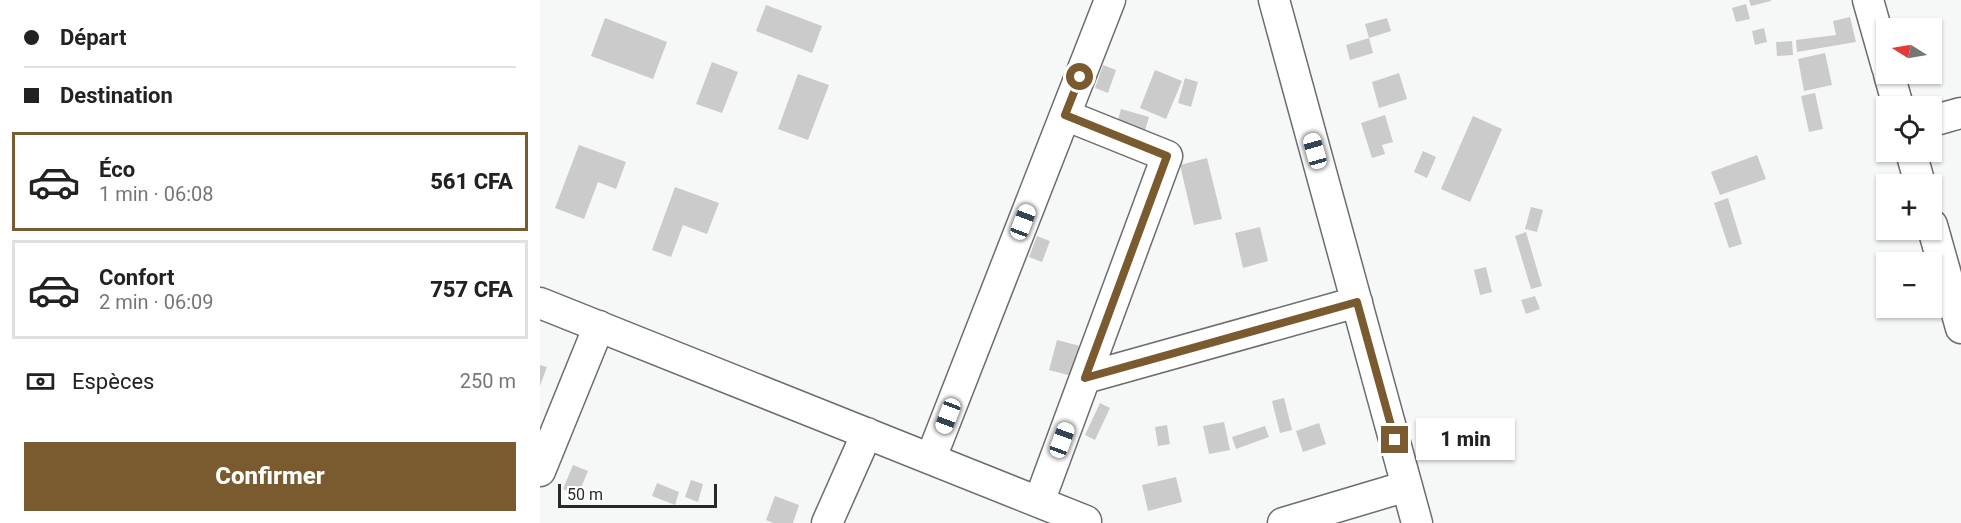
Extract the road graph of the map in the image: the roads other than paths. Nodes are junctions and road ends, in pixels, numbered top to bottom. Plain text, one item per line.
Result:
1 (1110, 0) edge
2 (1274, 0) edge
3 (1868, 0) edge
4 (1876, 28) edge
5 (1961, 113) edge
6 (1065, 115) junction
7 (1942, 118) edge
8 (1937, 240) edge
9 (1357, 302) junction
10 (1958, 302) edge
11 (540, 303) edge
12 (599, 326) junction
13 (1085, 378) junction
14 (867, 433) junction
15 (931, 458) junction
16 (540, 471) edge
17 (1407, 486) junction
18 (1039, 502) junction
19 (827, 523) edge
20 (1085, 523) edge
21 (1283, 523) edge
22 (1418, 523) edge

1 - 6 street
2 - 9 street
3 - 4 street
5 - 7 street
6 - 13 street
6 - 15 street
8 - 10 street
9 - 13 street
9 - 17 street
11 - 12 street
12 - 14 street
12 - 16 street
13 - 18 street
14 - 15 street
14 - 19 street
15 - 18 street
17 - 21 street
17 - 22 street
18 - 20 street

